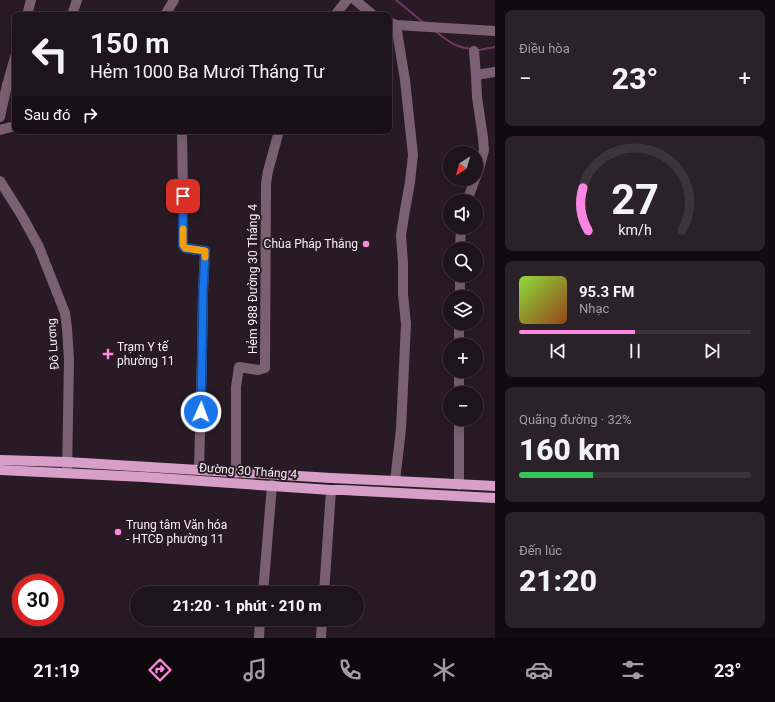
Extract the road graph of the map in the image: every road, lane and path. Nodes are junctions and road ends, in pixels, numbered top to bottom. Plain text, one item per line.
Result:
1 (31, 0) edge
2 (77, 0) edge
3 (174, 0) edge
4 (347, 0) edge
5 (355, 0) edge
6 (28, 12) edge
7 (73, 12) edge
8 (167, 12) edge
9 (337, 12) edge
10 (369, 12) edge
11 (393, 23) edge
12 (495, 31) edge
13 (474, 50) dead end
14 (495, 72) edge
15 (476, 75) junction
16 (11, 86) edge
17 (0, 117) edge
18 (12, 127) edge
19 (0, 130) edge
20 (182, 134) edge
21 (278, 134) edge
22 (483, 154) edge
23 (0, 181) edge
24 (459, 426) edge
25 (0, 460) edge
26 (67, 462) junction
27 (0, 470) edge
28 (199, 470) junction
29 (67, 473) junction
30 (236, 473) junction
31 (395, 481) junction
32 (272, 485) junction
33 (459, 485) junction
34 (495, 486) edge
35 (331, 490) junction
36 (495, 498) edge
37 (264, 586) edge
38 (324, 586) edge
39 (260, 626) edge
40 (322, 626) edge
41 (259, 638) edge
42 (321, 638) edge

1 - 6 street
2 - 7 street
3 - 8 street
4 - 9 street
5 - 10 street
11 - 12 street
11 - 31 street
13 - 15 street
14 - 15 street
15 - 22 street
16 - 17 street
18 - 19 street
20 - 28 street
21 - 30 street, Hẻm 988 Đường 30 Tháng 4
23 - 26 street, Đô Lương
24 - 33 street
25 - 26 main road, Đường 30 Tháng 4
26 - 28 main road, Đường 30 Tháng 4
26 - 29 street, Đô Lương
27 - 29 main road, Đường 30 Tháng 4
28 - 30 main road, Đường 30 Tháng 4
29 - 32 main road, Đường 30 Tháng 4
30 - 31 main road, Đường 30 Tháng 4
31 - 33 main road, Đường 30 Tháng 4
32 - 35 main road, Đường 30 Tháng 4
32 - 37 street
33 - 34 main road, Đường 30 Tháng 4
35 - 36 main road, Đường 30 Tháng 4
35 - 38 street
39 - 41 street
40 - 42 street

